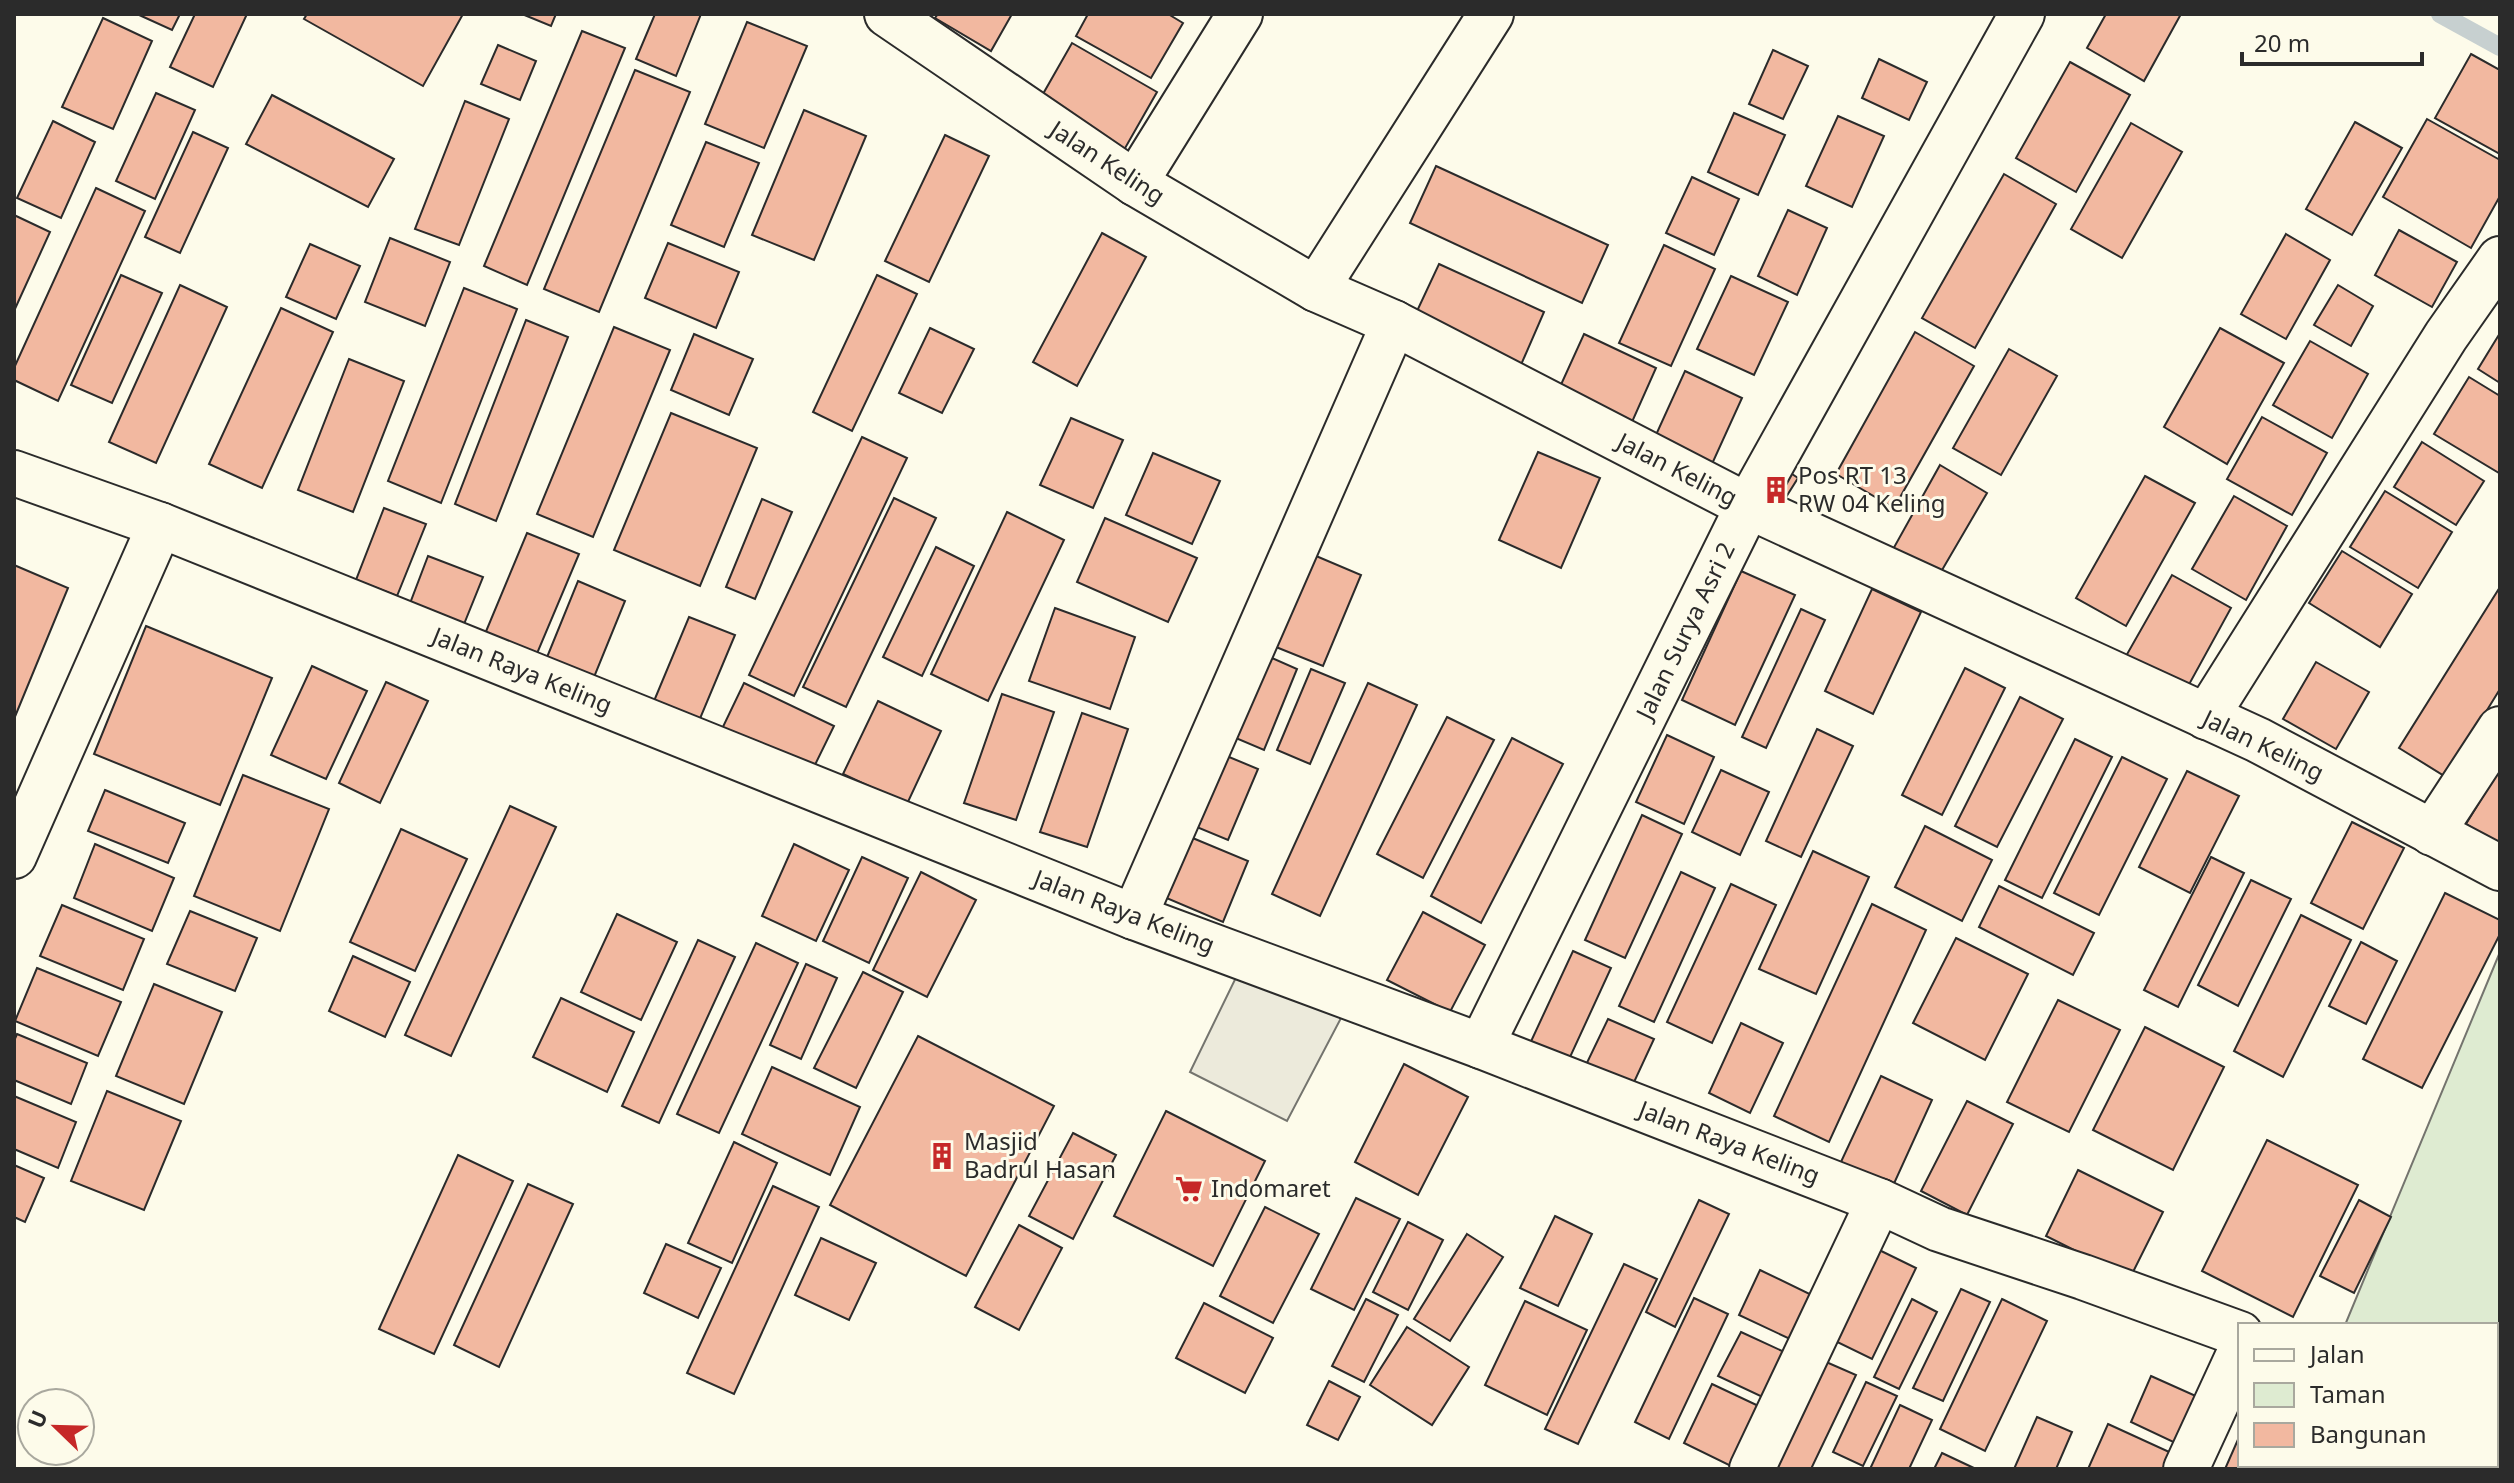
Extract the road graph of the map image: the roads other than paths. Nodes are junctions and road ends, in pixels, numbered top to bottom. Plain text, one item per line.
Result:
1 (887, 14) edge
2 (1240, 14) edge
3 (1491, 14) edge
4 (2022, 14) edge
5 (1135, 183) junction
6 (2500, 259) edge
7 (1316, 289) junction
8 (1394, 323) junction
9 (14, 473) edge
10 (1748, 506) junction
11 (160, 525) junction
12 (2206, 717) junction
13 (2500, 729) edge
14 (2432, 833) junction
15 (14, 856) edge
16 (2500, 868) edge
17 (1134, 917) junction
18 (1481, 1046) junction
19 (1879, 1201) junction
20 (2238, 1333) edge
21 (2238, 1356) edge
22 (1752, 1469) edge
23 (2186, 1469) edge

1 - 5 street, Jalan Keling
2 - 5 street
3 - 7 street
4 - 10 street, Jalan Surya Asri 2
5 - 7 street, Jalan Keling
6 - 12 street
7 - 8 street, Jalan Keling
8 - 10 street, Jalan Keling
8 - 17 street
9 - 11 street, Jalan Raya Keling
10 - 12 street, Jalan Keling
10 - 18 street, Jalan Surya Asri 2
11 - 15 street
11 - 17 street, Jalan Raya Keling
12 - 14 street, Jalan Keling
13 - 14 street
14 - 16 street, Jalan Keling
17 - 18 street, Jalan Raya Keling
18 - 19 street, Jalan Raya Keling
19 - 20 street, Jalan Raya Keling
19 - 22 street
21 - 23 street

